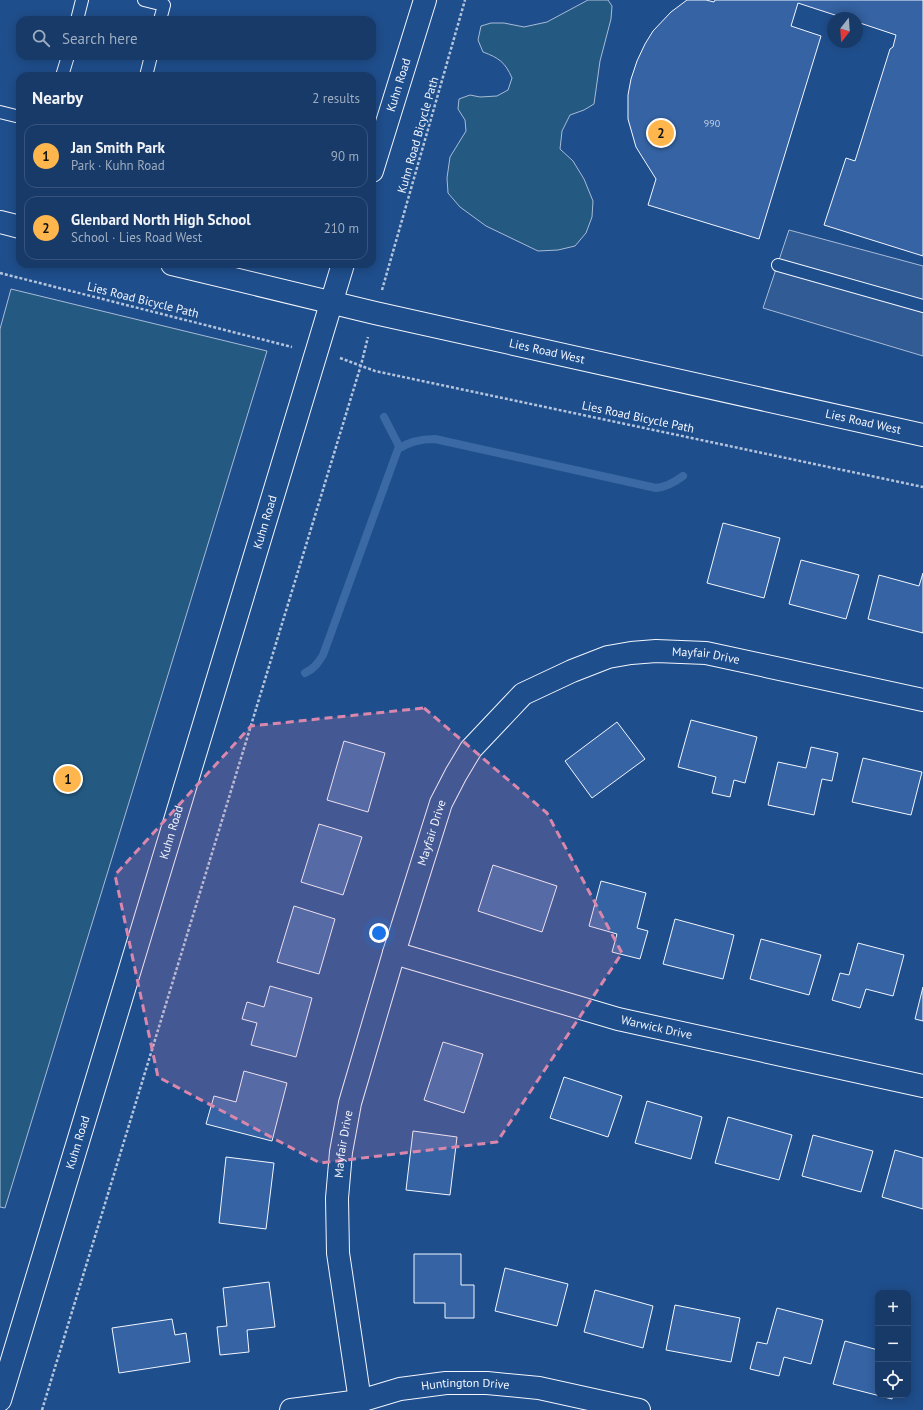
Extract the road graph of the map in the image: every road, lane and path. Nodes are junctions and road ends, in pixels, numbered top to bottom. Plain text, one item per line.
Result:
1 (82, 0) edge
2 (144, 0) edge
3 (425, 0) edge
4 (465, 0) edge
5 (78, 16) edge
6 (161, 16) edge
7 (67, 60) edge
8 (150, 60) edge
9 (63, 72) edge
10 (147, 72) edge
11 (0, 112) edge
12 (16, 116) edge
13 (376, 157) edge
14 (0, 222) edge
15 (16, 226) edge
16 (778, 266) dead end
17 (188, 268) edge
18 (342, 268) edge
19 (0, 273) edge
20 (387, 275) dead end
21 (331, 303) junction
22 (923, 306) edge
23 (282, 344) dead end
24 (364, 349) dead end
25 (350, 361) dead end
26 (361, 365) junction
27 (923, 434) edge
28 (923, 487) edge
29 (923, 700) edge
30 (394, 953) junction
31 (923, 1086) edge
32 (0, 1400) edge
33 (360, 1401) junction
34 (42, 1410) edge
35 (291, 1410) edge
36 (639, 1410) edge

1 - 5 lane
2 - 6 lane
3 - 13 street, Kuhn Road
4 - 20 path, Kuhn Road Bicycle Path
7 - 9 lane
8 - 10 lane
11 - 12 lane
14 - 15 street
16 - 22 lane
17 - 21 street, Lies Road West
18 - 21 street, Kuhn Road
19 - 23 path, Lies Road Bicycle Path
21 - 27 street, Lies Road West
21 - 32 street, Kuhn Road
24 - 26 path
25 - 26 path, Lies Road Bicycle Path
26 - 28 path, Lies Road Bicycle Path
26 - 34 path
29 - 30 street, Mayfair Drive
30 - 31 street, Warwick Drive
30 - 33 street, Mayfair Drive
33 - 35 street, Huntington Drive
33 - 36 street, Huntington Drive

